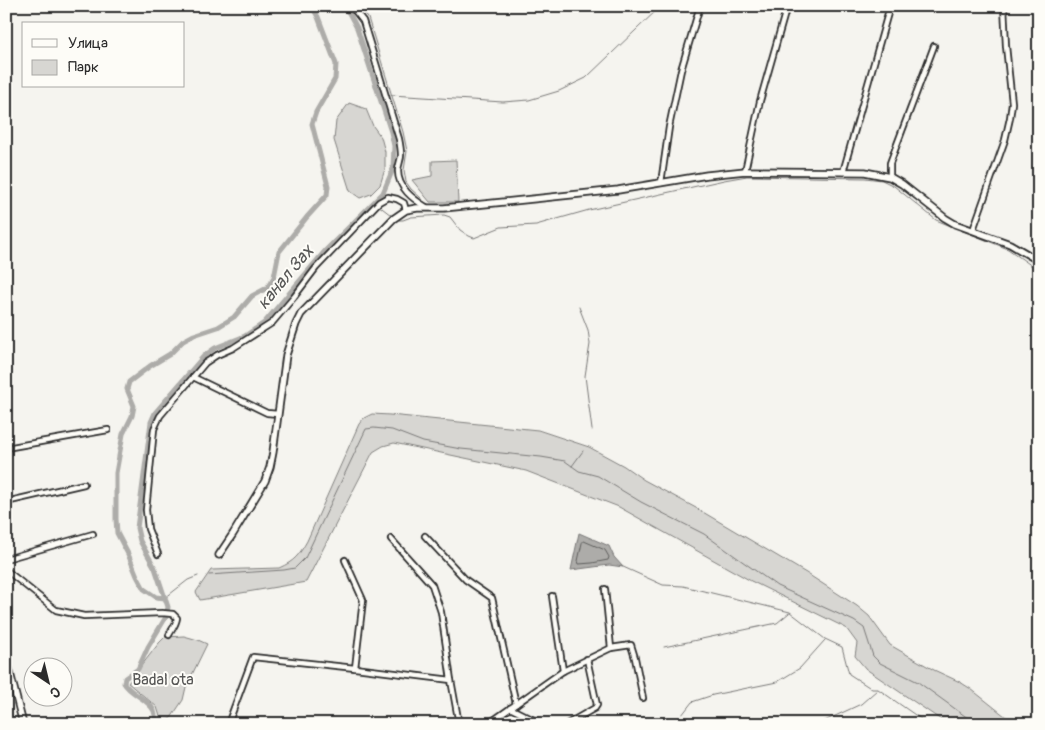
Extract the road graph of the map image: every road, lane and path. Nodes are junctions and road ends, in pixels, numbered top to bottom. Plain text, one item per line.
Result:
1 (350, 6) edge
2 (700, 6) edge
3 (787, 6) edge
4 (890, 6) edge
5 (1004, 6) edge
6 (934, 46) dead end
7 (745, 171) junction
8 (844, 172) junction
9 (890, 178) junction
10 (661, 183) junction
11 (414, 200) junction
12 (404, 203) junction
13 (427, 208) junction
14 (406, 210) junction
15 (973, 230) junction
16 (1039, 261) edge
17 (193, 377) junction
18 (278, 414) junction
19 (108, 430) dead end
20 (6, 448) edge
21 (84, 484) dead end
22 (6, 502) edge
23 (93, 534) dead end
24 (425, 536) dead end
25 (392, 539) dead end
26 (158, 554) dead end
27 (219, 555) dead end
28 (6, 558) edge
29 (345, 560) dead end
30 (6, 570) edge
31 (604, 589) dead end
32 (552, 596) dead end
33 (169, 635) dead end
34 (611, 648) junction
35 (6, 657) edge
36 (587, 659) junction
37 (355, 668) junction
38 (563, 671) junction
39 (451, 680) junction
40 (642, 698) dead end
41 (516, 704) junction
42 (510, 708) junction
43 (23, 724) edge
44 (228, 724) edge
45 (459, 724) edge
46 (488, 724) edge
47 (542, 724) edge
48 (567, 724) edge

1 - 11 street
2 - 10 street
3 - 7 street
4 - 8 street
5 - 15 street
6 - 9 street
7 - 8 main road
7 - 10 main road
8 - 9 main road
9 - 15 main road
10 - 13 main road
11 - 12 street
11 - 13 street
12 - 14 street
12 - 17 street
13 - 14 main road
14 - 18 main road
15 - 16 main road
17 - 18 street
17 - 26 street
18 - 27 main road
19 - 20 street
21 - 22 street
23 - 28 street
24 - 41 street
25 - 39 street
29 - 37 street
30 - 33 street
31 - 34 street
32 - 38 street
34 - 36 street
34 - 40 street
35 - 43 main road
36 - 38 street
36 - 48 street
37 - 39 street
37 - 44 street
38 - 41 street
39 - 45 street
41 - 42 street
42 - 46 street
42 - 47 street

